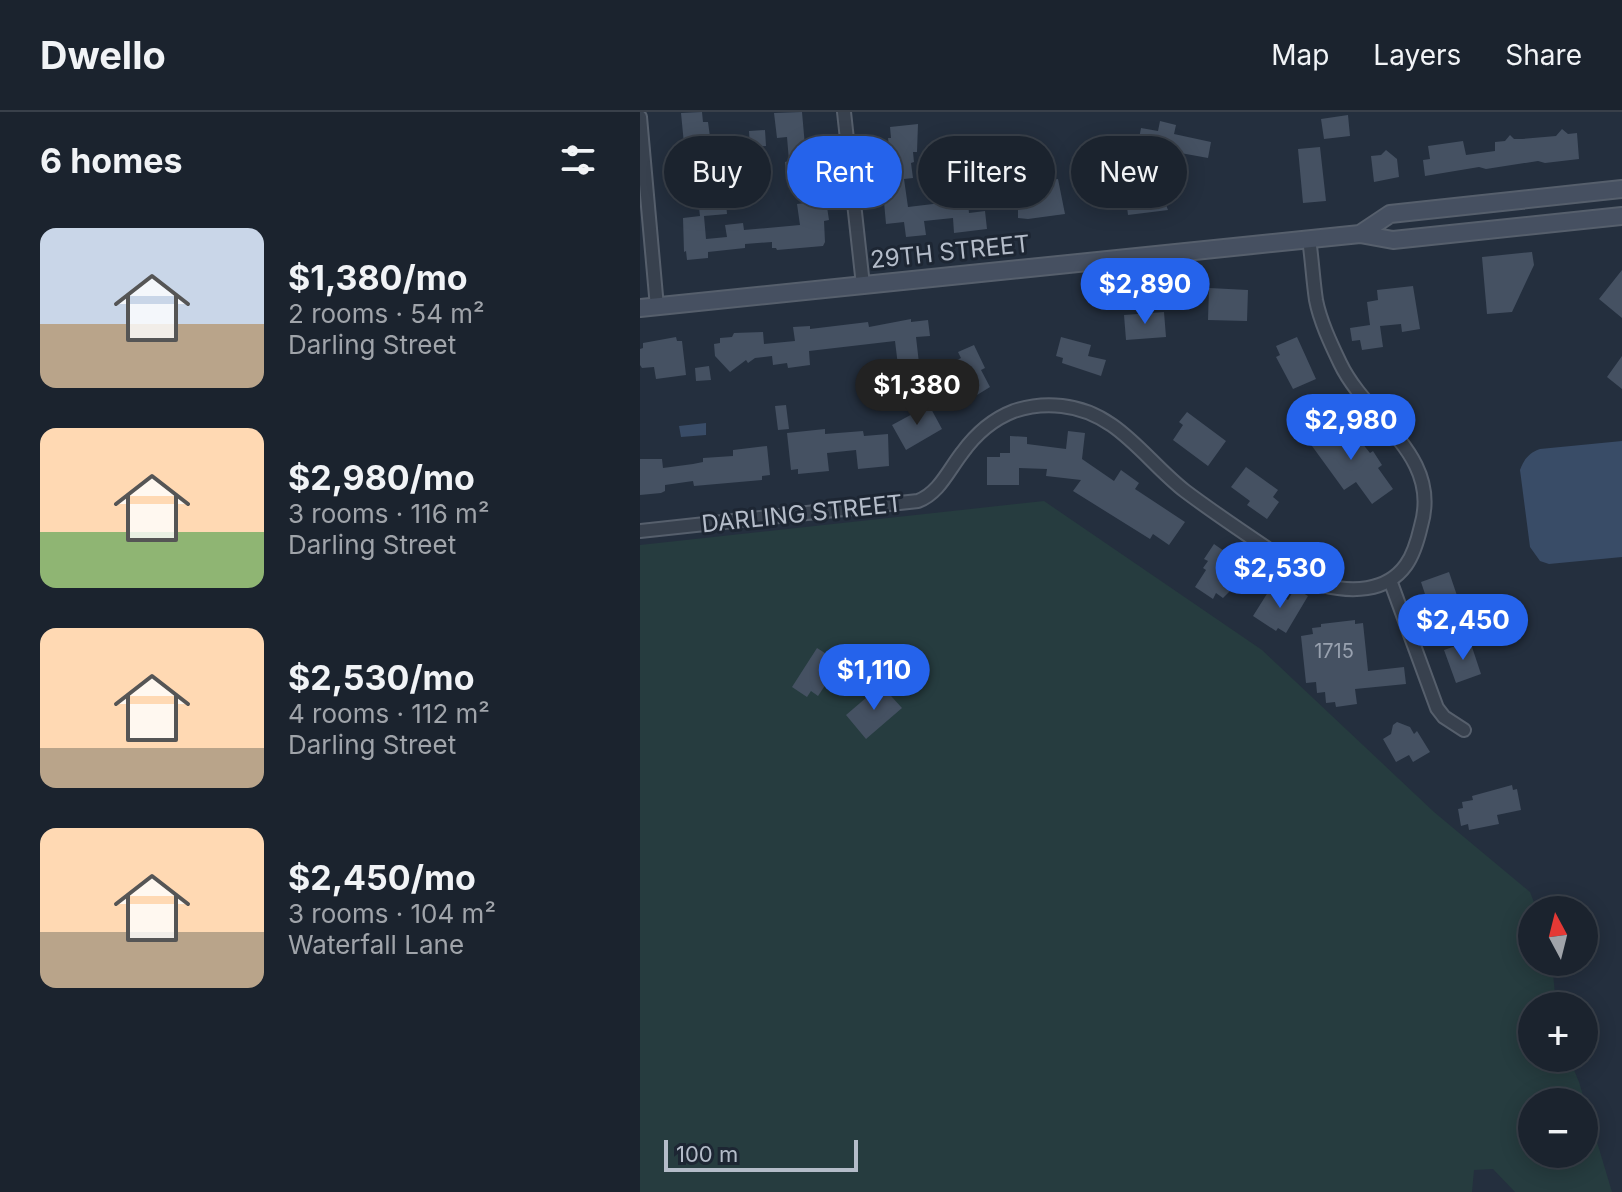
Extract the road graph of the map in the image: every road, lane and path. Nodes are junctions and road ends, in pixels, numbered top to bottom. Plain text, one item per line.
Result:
1 (844, 112) edge
2 (640, 117) edge
3 (1622, 189) edge
4 (1622, 216) edge
5 (1360, 234) junction
6 (1309, 239) junction
7 (863, 285) junction
8 (648, 308) edge
9 (640, 531) edge
10 (1390, 580) junction
11 (1464, 730) dead end

1 - 7 street
2 - 8 street
3 - 5 street, 29TH STREET
4 - 5 street, 29TH STREET
5 - 6 street, 29TH STREET
6 - 7 street, 29TH STREET
6 - 10 street
7 - 8 street, 29TH STREET
9 - 10 street, DARLING STREET
10 - 11 street

